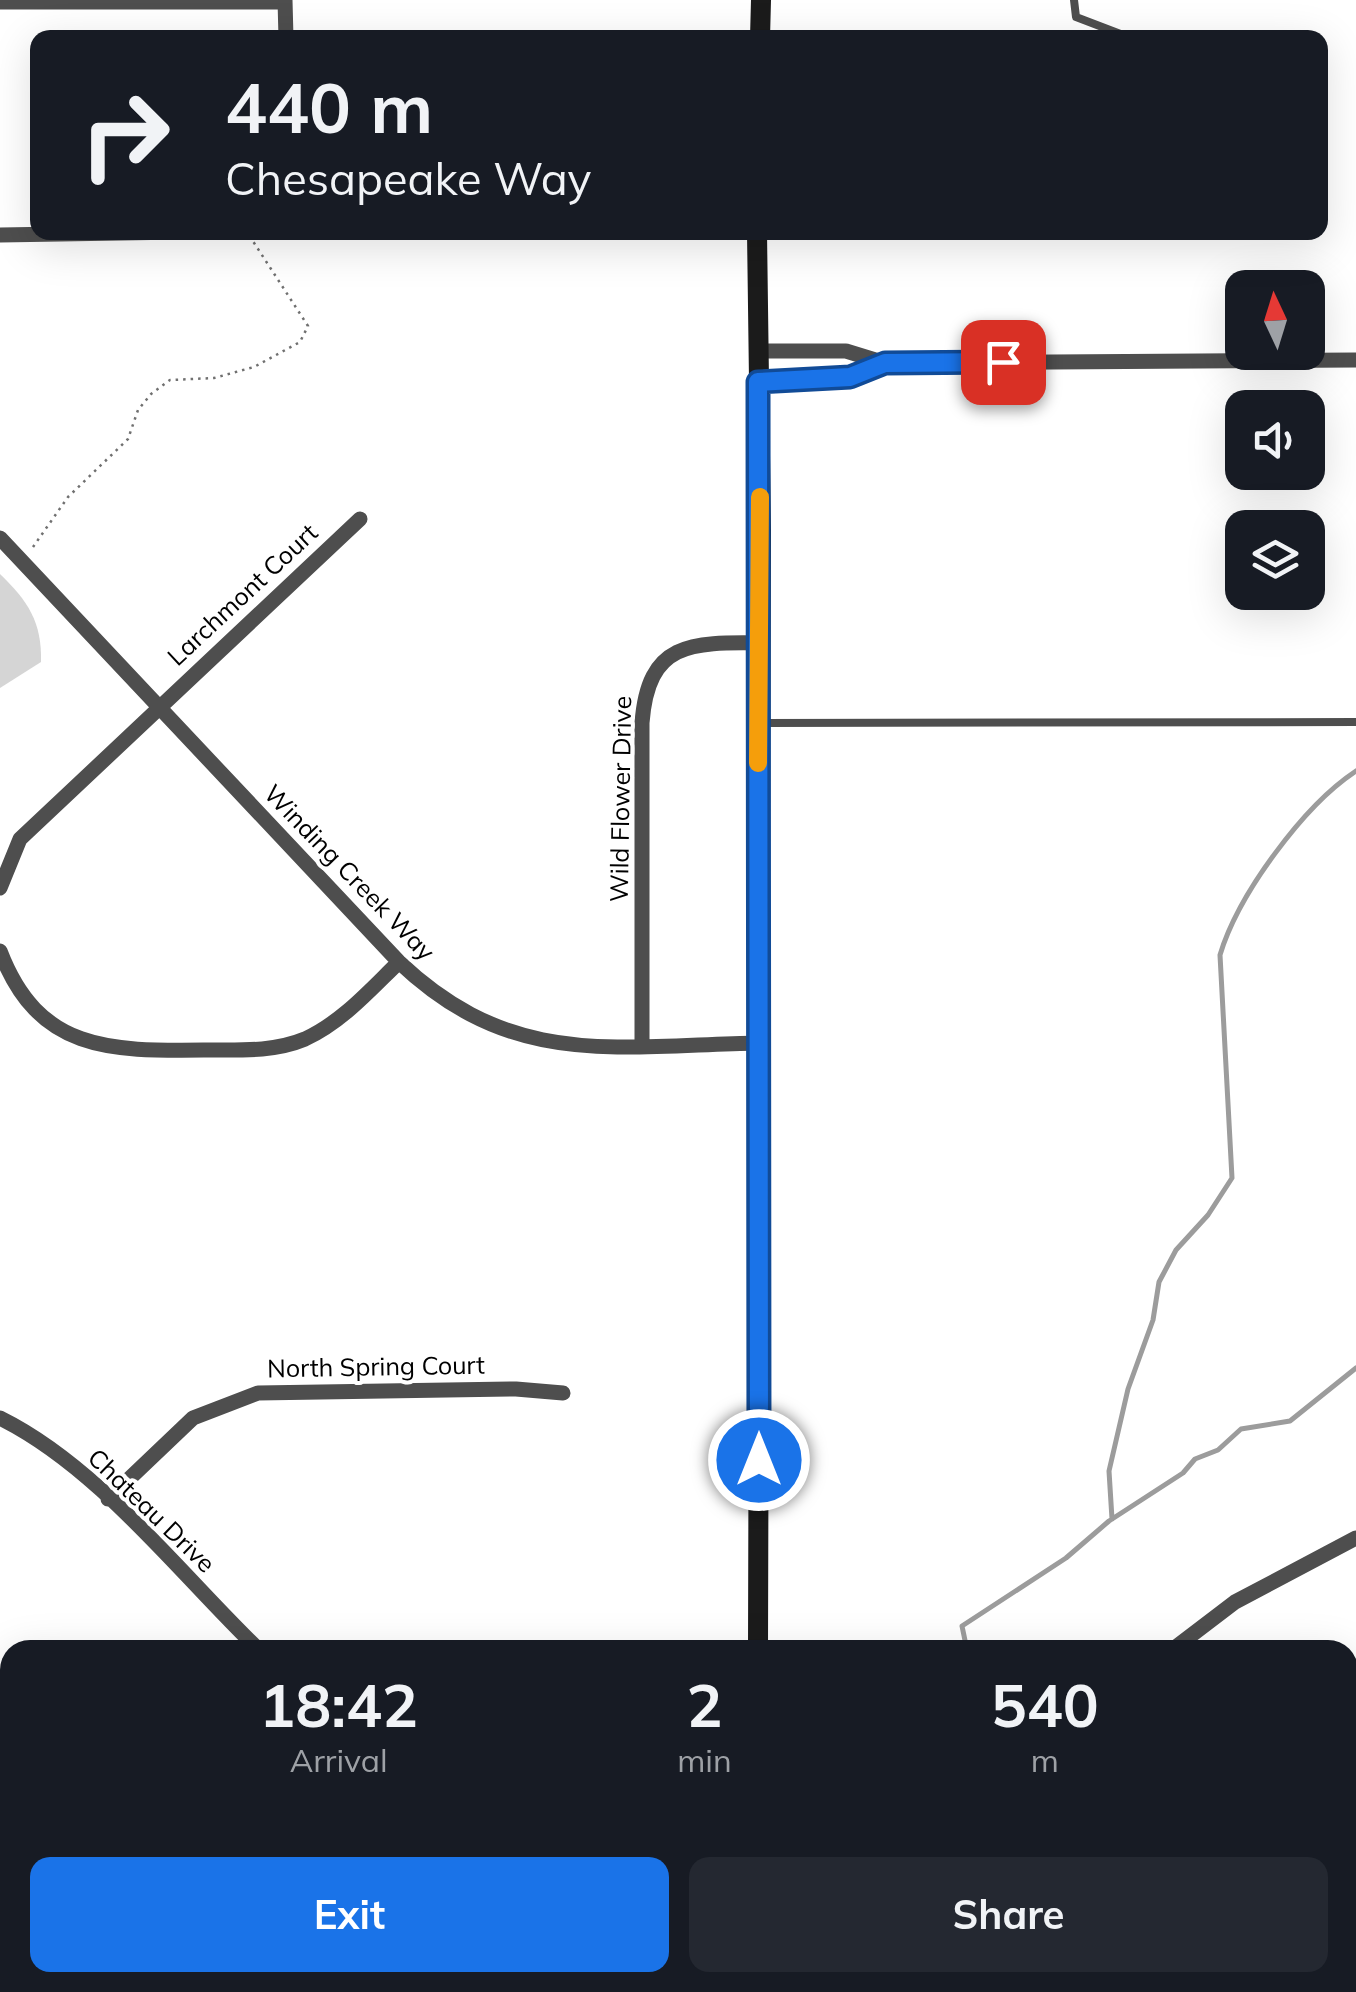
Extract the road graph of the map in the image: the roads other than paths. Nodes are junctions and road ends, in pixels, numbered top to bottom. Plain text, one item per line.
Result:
1 (761, 0) edge
2 (1074, 0) edge
3 (285, 1) edge
4 (0, 2) edge
5 (286, 30) edge
6 (760, 30) edge
7 (1109, 30) edge
8 (0, 235) edge
9 (30, 235) edge
10 (758, 240) edge
11 (758, 351) junction
12 (1356, 360) edge
13 (885, 363) junction
14 (758, 382) junction
15 (360, 519) dead end
16 (0, 538) edge
17 (761, 643) junction
18 (159, 706) junction
19 (1356, 722) edge
20 (758, 723) junction
21 (0, 888) edge
22 (0, 951) edge
23 (398, 962) junction
24 (758, 1043) junction
25 (642, 1045) junction
26 (563, 1393) dead end
27 (0, 1418) edge
28 (108, 1499) junction
29 (1356, 1538) edge
30 (248, 1640) edge
31 (758, 1640) edge
32 (1185, 1640) edge

1 - 6 main road
2 - 7 lane
3 - 4 street
3 - 5 street
8 - 9 street
10 - 11 main road
11 - 13 street
11 - 14 main road
12 - 13 street
13 - 14 street
14 - 17 main road
15 - 18 street, Larchmont Court
16 - 18 street, Winding Creek Way
17 - 20 main road
17 - 25 street, Wild Flower Drive
18 - 21 street, Larchmont Court
18 - 23 street, Winding Creek Way
19 - 20 lane
20 - 24 main road
22 - 23 street
23 - 25 street, Winding Creek Way
24 - 25 street, Winding Creek Way
24 - 31 main road
26 - 28 street, North Spring Court
27 - 28 street, Chateau Drive
28 - 30 street, Chateau Drive
29 - 32 street

